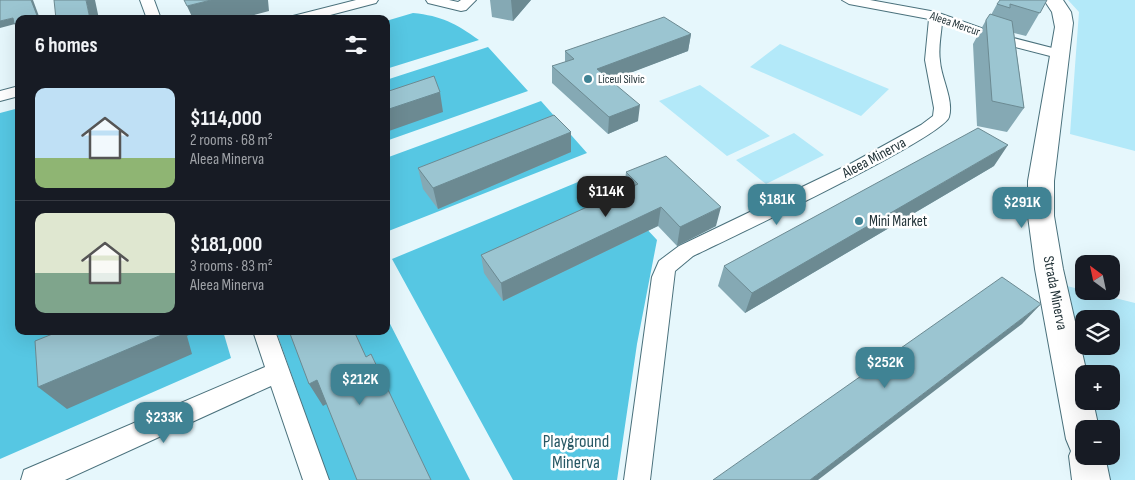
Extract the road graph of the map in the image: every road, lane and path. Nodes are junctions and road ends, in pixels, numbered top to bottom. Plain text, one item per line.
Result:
1 (147, 0) edge
2 (371, 0) edge
3 (433, 0) edge
4 (850, 0) edge
5 (1053, 0) edge
6 (465, 3) edge
7 (153, 15) edge
8 (313, 15) edge
9 (936, 16) junction
10 (1059, 54) junction
11 (265, 335) edge
12 (278, 372) junction
13 (1080, 420) edge
14 (1089, 465) edge
15 (34, 480) edge
16 (316, 480) edge
17 (637, 480) edge
18 (1092, 480) edge

1 - 7 street
2 - 8 street
3 - 6 street
4 - 9 street, Aleea Mercur
5 - 10 street, Strada Minerva
9 - 10 street, Aleea Mercur
9 - 17 street, Aleea Minerva
10 - 13 street, Strada Minerva
11 - 12 street
12 - 15 street
12 - 16 street
14 - 18 street

